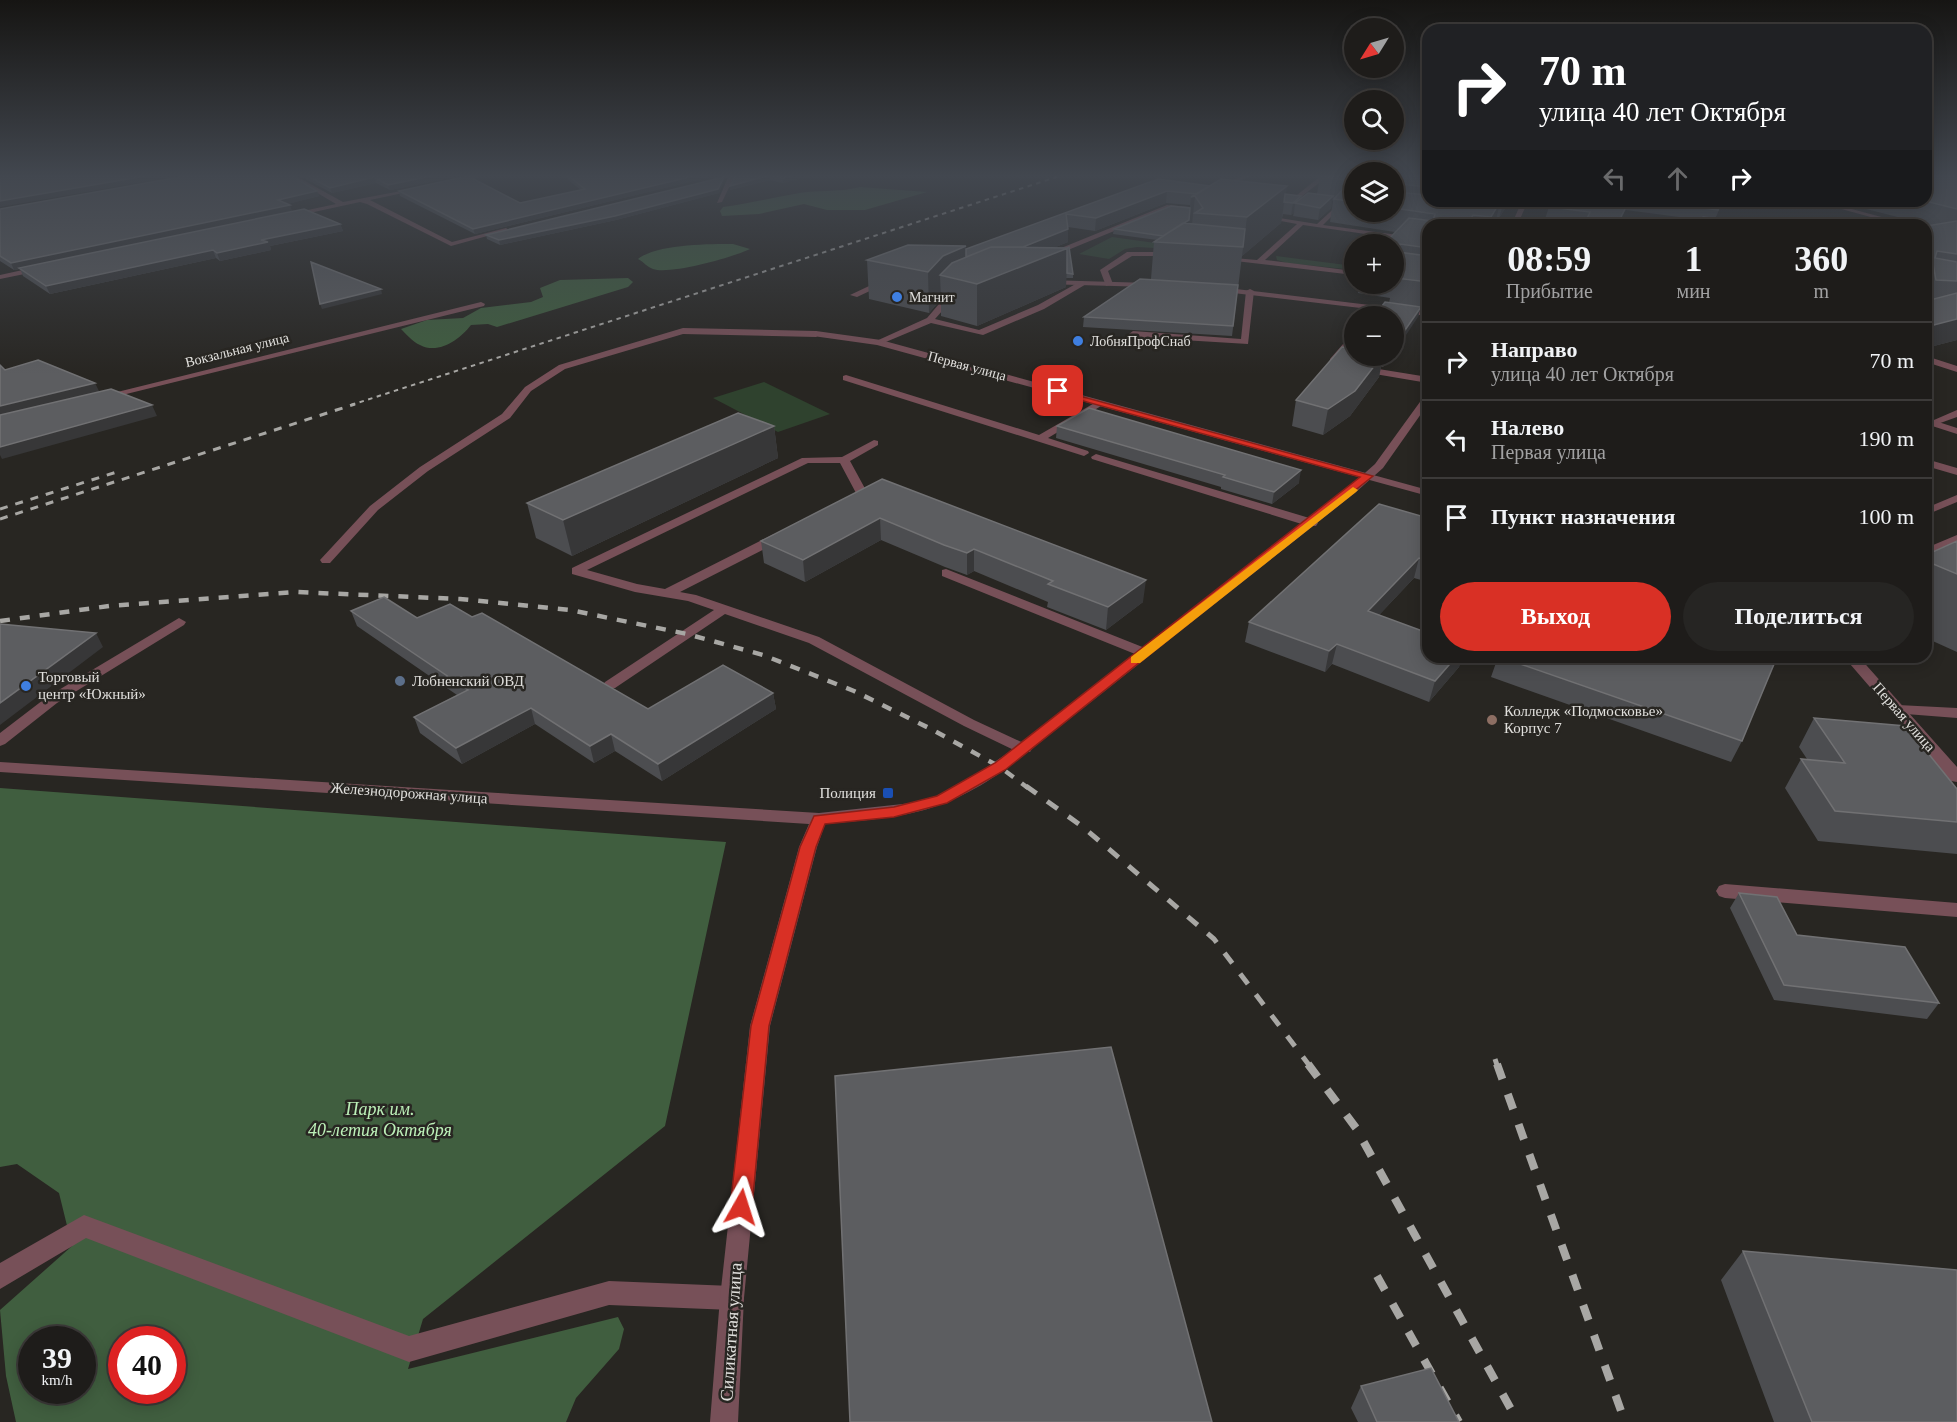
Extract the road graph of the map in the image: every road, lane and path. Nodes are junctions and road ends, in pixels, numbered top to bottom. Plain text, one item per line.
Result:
1 (447, 241) edge
2 (462, 241) edge
3 (1082, 241) edge
4 (1282, 241) edge
5 (1181, 255) edge
6 (1210, 258) edge
7 (1036, 260) edge
8 (1259, 262) junction
9 (46, 267) edge
10 (1344, 272) edge
11 (0, 276) edge
12 (893, 279) dead end
13 (1039, 282) edge
14 (1084, 283) junction
15 (1109, 284) junction
16 (1163, 286) edge
17 (1207, 289) edge
18 (1250, 291) junction
19 (967, 292) edge
20 (854, 295) dead end
21 (481, 304) dead end
22 (1422, 313) edge
23 (930, 320) junction
24 (1133, 334) edge
25 (878, 342) junction
26 (1344, 348) edge
27 (1932, 360) edge
28 (1331, 363) junction
29 (1342, 365) edge
30 (1954, 366) edge
31 (1352, 367) edge
32 (1324, 371) edge
33 (846, 378) dead end
34 (1422, 379) edge
35 (92, 400) edge
36 (1101, 403) junction
37 (1422, 405) edge
38 (1957, 413) edge
39 (1932, 421) edge
40 (1932, 423) edge
41 (1957, 431) edge
42 (1040, 439) junction
43 (874, 443) dead end
44 (1084, 453) edge
45 (1096, 457) dead end
46 (844, 460) junction
47 (1932, 464) edge
48 (1957, 472) edge
49 (1368, 476) junction
50 (1422, 491) edge
51 (1957, 498) edge
52 (1932, 509) edge
53 (831, 510) edge
54 (1312, 523) junction
55 (790, 531) edge
56 (1957, 539) edge
57 (1932, 551) edge
58 (326, 560) dead end
59 (946, 573) edge
60 (666, 594) junction
61 (724, 609) junction
62 (179, 622) dead end
63 (1145, 653) junction
64 (1856, 663) edge
65 (610, 685) edge
66 (1898, 710) junction
67 (1957, 713) edge
68 (0, 741) edge
69 (1024, 749) junction
70 (0, 767) edge
71 (1957, 777) edge
72 (819, 819) junction
73 (1725, 891) dead end
74 (1957, 910) edge
75 (0, 1277) edge
76 (732, 1298) junction
77 (724, 1422) edge

1 - 2 street
3 - 7 street
4 - 8 street
5 - 15 street
6 - 8 street
8 - 10 street
9 - 11 street
12 - 20 street
13 - 14 street
14 - 15 street
14 - 23 street
15 - 16 street
17 - 18 street
18 - 22 street
18 - 24 street
19 - 23 street
21 - 35 street, Вокзальная улица
23 - 25 street
25 - 36 street, Первая улица
25 - 58 street, Первая улица
26 - 28 street
27 - 30 street
28 - 29 street
28 - 32 street
31 - 34 street
33 - 42 street
36 - 42 street
36 - 49 street, Первая улица
37 - 49 street, Железнодорожная улица
38 - 39 street
40 - 41 street
42 - 44 street
43 - 46 street
45 - 54 street
46 - 53 street
46 - 60 street
47 - 48 street
49 - 50 street, Первая улица
49 - 54 street, Железнодорожная улица
51 - 52 street
54 - 63 street, Железнодорожная улица
55 - 60 street
56 - 57 street
59 - 63 street
60 - 61 street
61 - 65 street
61 - 69 street
62 - 68 street
63 - 69 street, Железнодорожная улица
64 - 66 street, Первая улица
66 - 67 street
66 - 71 street, Первая улица
69 - 72 street, Железнодорожная улица
70 - 72 street, Железнодорожная улица
72 - 76 street, Силикатная улица
73 - 74 street
75 - 76 street
76 - 77 street, Силикатная улица

